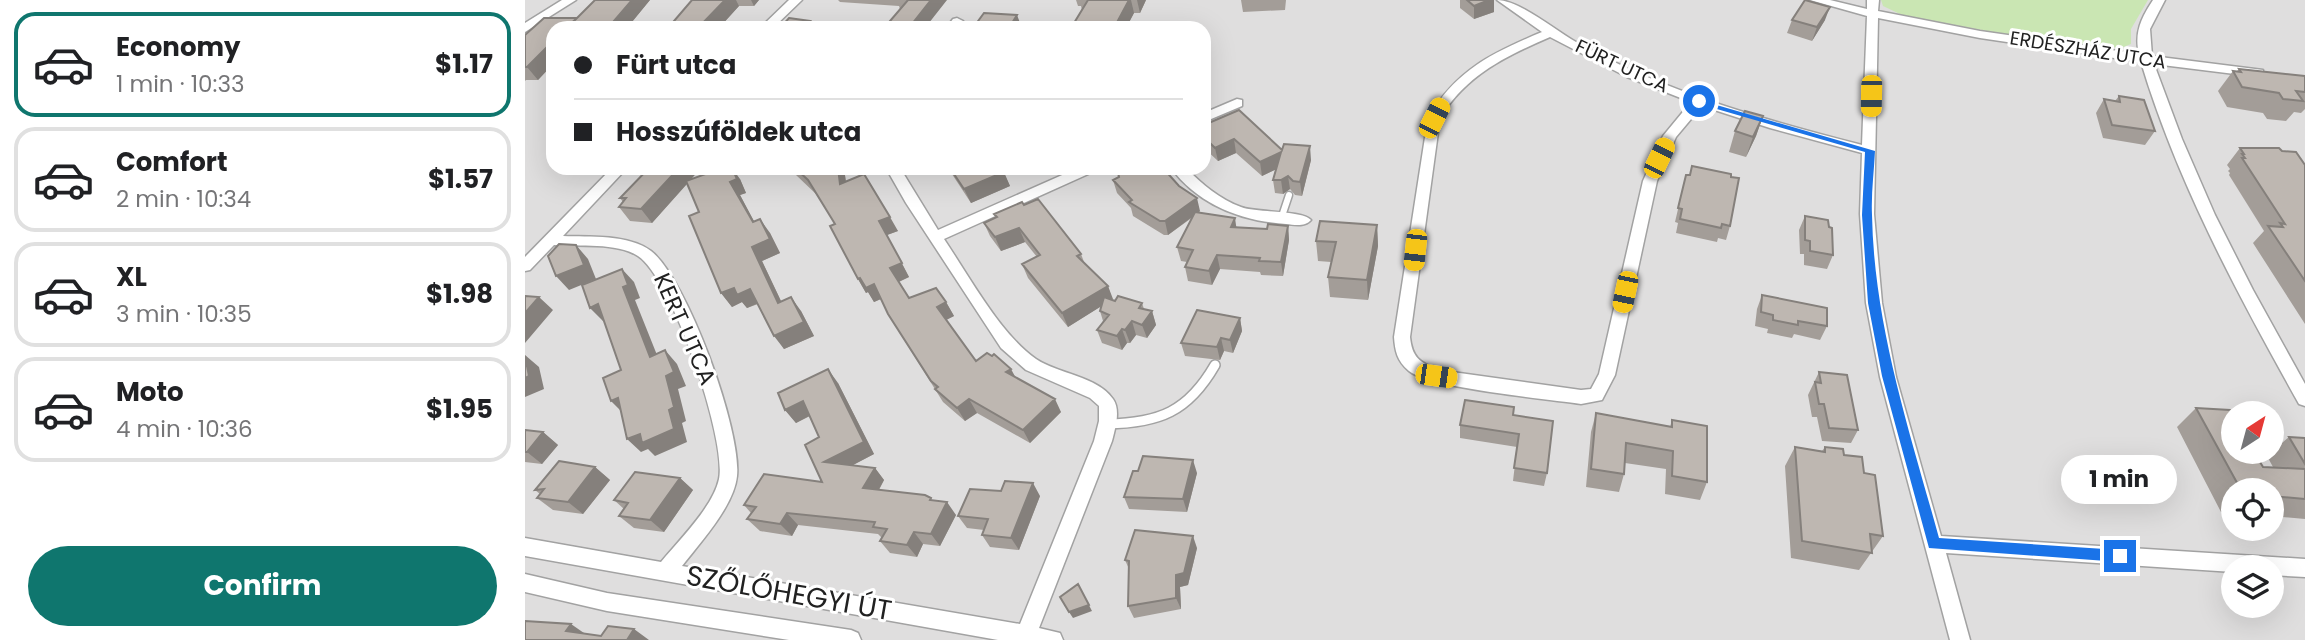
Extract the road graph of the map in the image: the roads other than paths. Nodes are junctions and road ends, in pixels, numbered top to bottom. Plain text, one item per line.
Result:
1 (570, 0) edge
2 (796, 0) edge
3 (1503, 0) edge
4 (1816, 0) edge
5 (2159, 0) edge
6 (1873, 7) edge
7 (774, 21) edge
8 (525, 28) edge
9 (1550, 33) junction
10 (2148, 60) junction
11 (2279, 75) edge
12 (1699, 101) junction
13 (1237, 103) dead end
14 (1211, 115) edge
15 (1870, 151) junction
16 (613, 175) edge
17 (896, 175) edge
18 (1074, 175) edge
19 (1185, 175) edge
20 (1289, 195) dead end
21 (1281, 219) junction
22 (1304, 220) dead end
23 (935, 237) junction
24 (548, 240) junction
25 (525, 266) edge
26 (1215, 365) dead end
27 (2305, 399) edge
28 (1107, 424) junction
29 (1934, 544) junction
30 (525, 547) edge
31 (2305, 568) edge
32 (667, 571) junction
33 (525, 583) edge
34 (1026, 634) junction
35 (851, 640) edge
36 (1053, 640) edge
37 (1959, 640) edge

1 - 8 street
2 - 7 street
3 - 9 street, FÜRT UTCA
4 - 6 street, ERDÉSZHÁZ UTCA
5 - 10 street
6 - 10 street, ERDÉSZHÁZ UTCA
6 - 15 street
9 - 12 street, FÜRT UTCA
9 - 12 street
10 - 11 street, ERDÉSZHÁZ UTCA
10 - 27 street
12 - 15 street, FÜRT UTCA
13 - 14 street
15 - 29 street
16 - 24 street
17 - 23 street
18 - 23 street
19 - 21 street
20 - 21 lane
21 - 22 street
23 - 28 street
24 - 25 street
24 - 32 street, KERT UTCA
26 - 28 lane
28 - 34 street
29 - 31 street
29 - 37 street
30 - 32 street, SZŐLŐHEGYI ÚT
32 - 34 street, SZŐLŐHEGYI ÚT
33 - 35 street, SZŐLŐHEGYI ÚT
34 - 36 street, SZŐLŐHEGYI ÚT

